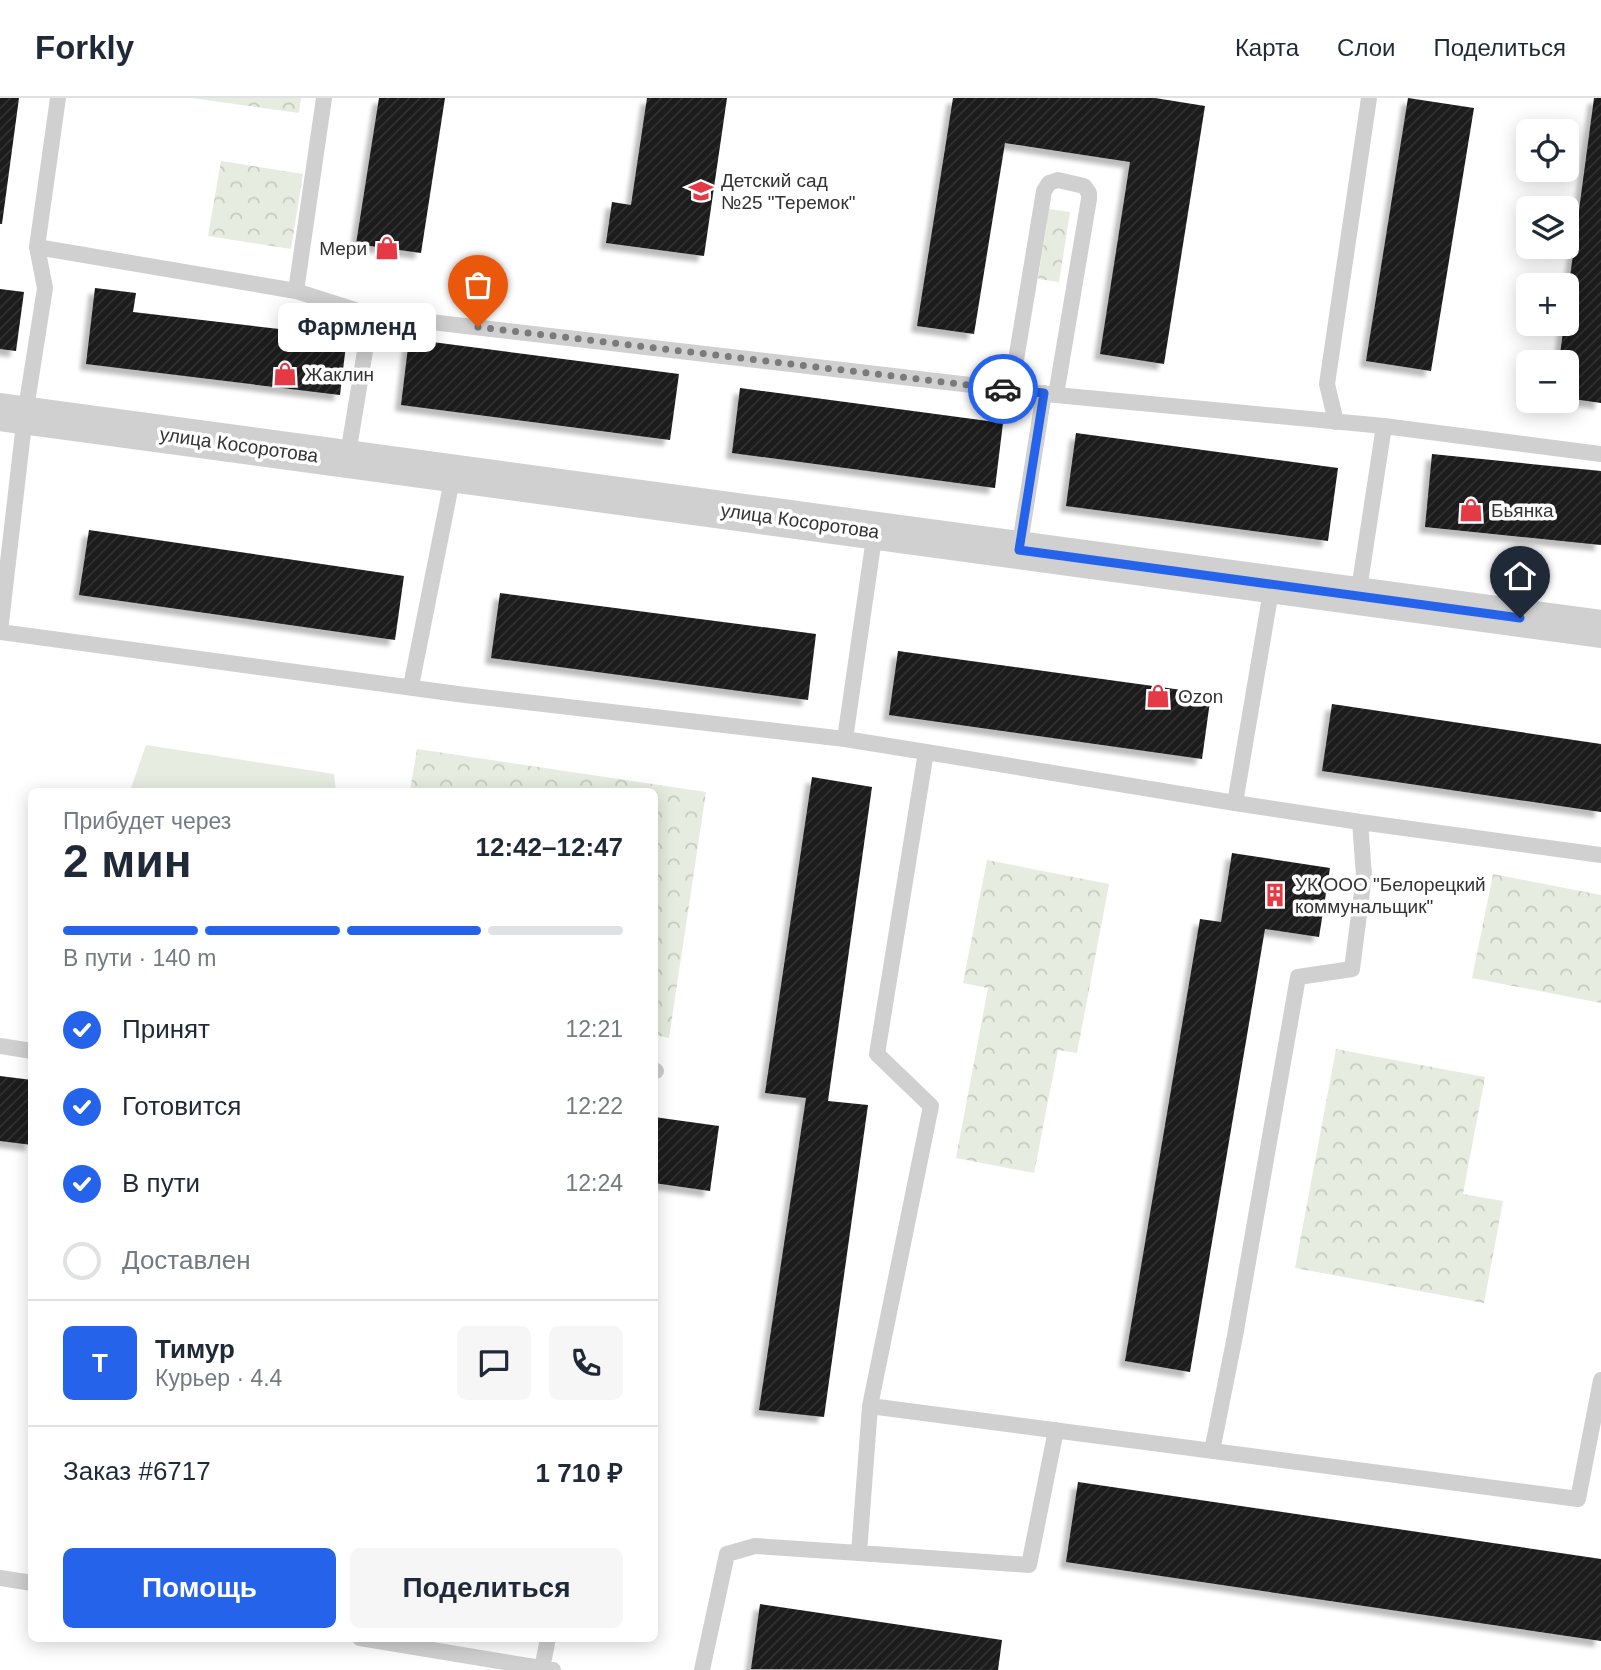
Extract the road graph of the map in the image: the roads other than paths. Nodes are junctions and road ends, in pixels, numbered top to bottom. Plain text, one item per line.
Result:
1 (58, 98) edge
2 (324, 98) edge
3 (1368, 98) edge
4 (37, 247) junction
5 (296, 291) junction
6 (371, 315) junction
7 (1011, 390) junction
8 (1050, 394) junction
9 (13, 414) edge
10 (1336, 422) junction
11 (1384, 426) junction
12 (1601, 454) edge
13 (347, 460) junction
14 (453, 475) junction
15 (875, 531) junction
16 (1019, 550) junction
17 (1272, 585) junction
18 (1358, 596) junction
19 (1601, 629) edge
20 (0, 632) edge
21 (411, 686) junction
22 (845, 738) junction
23 (926, 752) junction
24 (1235, 803) junction
25 (1360, 822) junction
26 (1601, 855) edge
27 (0, 1046) edge
28 (28, 1050) edge
29 (1601, 1380) edge
30 (870, 1406) junction
31 (1056, 1430) junction
32 (1212, 1451) junction
33 (859, 1553) junction
34 (0, 1578) edge
35 (28, 1582) edge
36 (384, 1642) edge
37 (548, 1642) edge
38 (548, 1670) edge
39 (702, 1670) edge

1 - 4 lane
2 - 5 lane
3 - 10 lane
4 - 5 lane
4 - 9 lane
5 - 6 lane
6 - 7 lane
6 - 13 lane
7 - 8 lane
7 - 8 lane
8 - 10 lane
8 - 16 lane
9 - 13 street, улица Косоротова
9 - 20 lane
10 - 11 lane
11 - 12 lane
11 - 18 lane
13 - 14 street, улица Косоротова
14 - 15 street, улица Косоротова
14 - 21 lane
15 - 16 street, улица Косоротова
15 - 22 lane
16 - 17 street, улица Косоротова
17 - 18 street, улица Косоротова
17 - 24 lane
18 - 19 street, улица Косоротова
20 - 21 lane
21 - 22 lane
22 - 23 lane
23 - 24 lane
23 - 30 lane
24 - 25 lane
25 - 26 lane
25 - 32 lane
27 - 28 lane
29 - 32 lane
30 - 31 lane
30 - 33 lane
31 - 32 lane
31 - 33 lane
33 - 39 lane
34 - 35 lane
36 - 38 lane
37 - 38 lane

